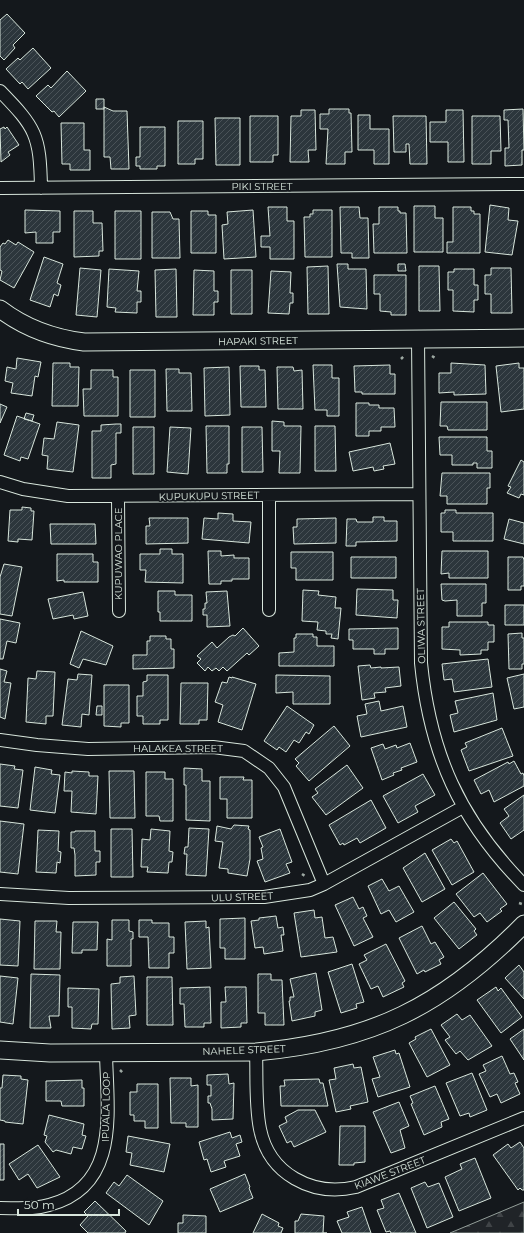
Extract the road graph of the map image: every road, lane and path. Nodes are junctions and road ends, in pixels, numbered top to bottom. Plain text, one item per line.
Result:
1 (0, 91) edge
2 (524, 184) edge
3 (0, 188) edge
4 (41, 188) junction
5 (0, 309) edge
6 (524, 338) edge
7 (418, 339) junction
8 (404, 356) dead end
9 (401, 359) dead end
10 (0, 482) edge
11 (419, 494) junction
12 (269, 495) junction
13 (118, 497) junction
14 (270, 610) dead end
15 (119, 611) dead end
16 (0, 740) edge
17 (463, 807) junction
18 (324, 884) junction
19 (524, 885) edge
20 (0, 894) edge
21 (524, 924) edge
22 (0, 1050) edge
23 (256, 1052) junction
24 (106, 1053) junction
25 (120, 1070) dead end
26 (123, 1073) dead end
27 (524, 1118) edge
28 (0, 1208) edge

1 - 4 street
2 - 4 street, PIKI STREET
3 - 4 street, PIKI STREET
5 - 7 street, HAPAKI STREET
6 - 7 street, HAPAKI STREET
7 - 11 street, OLIWA STREET
8 - 9 path
10 - 13 street, KUPUKUPU STREET
11 - 12 street, KUPUKUPU STREET
11 - 17 street, OLIWA STREET
12 - 13 street, KUPUKUPU STREET
12 - 14 street
13 - 15 street, KUPUWAO PLACE
16 - 18 street, HALAKEA STREET
17 - 18 street, ULU STREET
17 - 19 street, OLIWA STREET
18 - 20 street, ULU STREET
21 - 23 street, NAHELE STREET
22 - 24 street, NAHELE STREET
23 - 24 street, NAHELE STREET
23 - 27 street, KIAWE STREET
24 - 28 street, IPUALA LOOP
25 - 26 path

